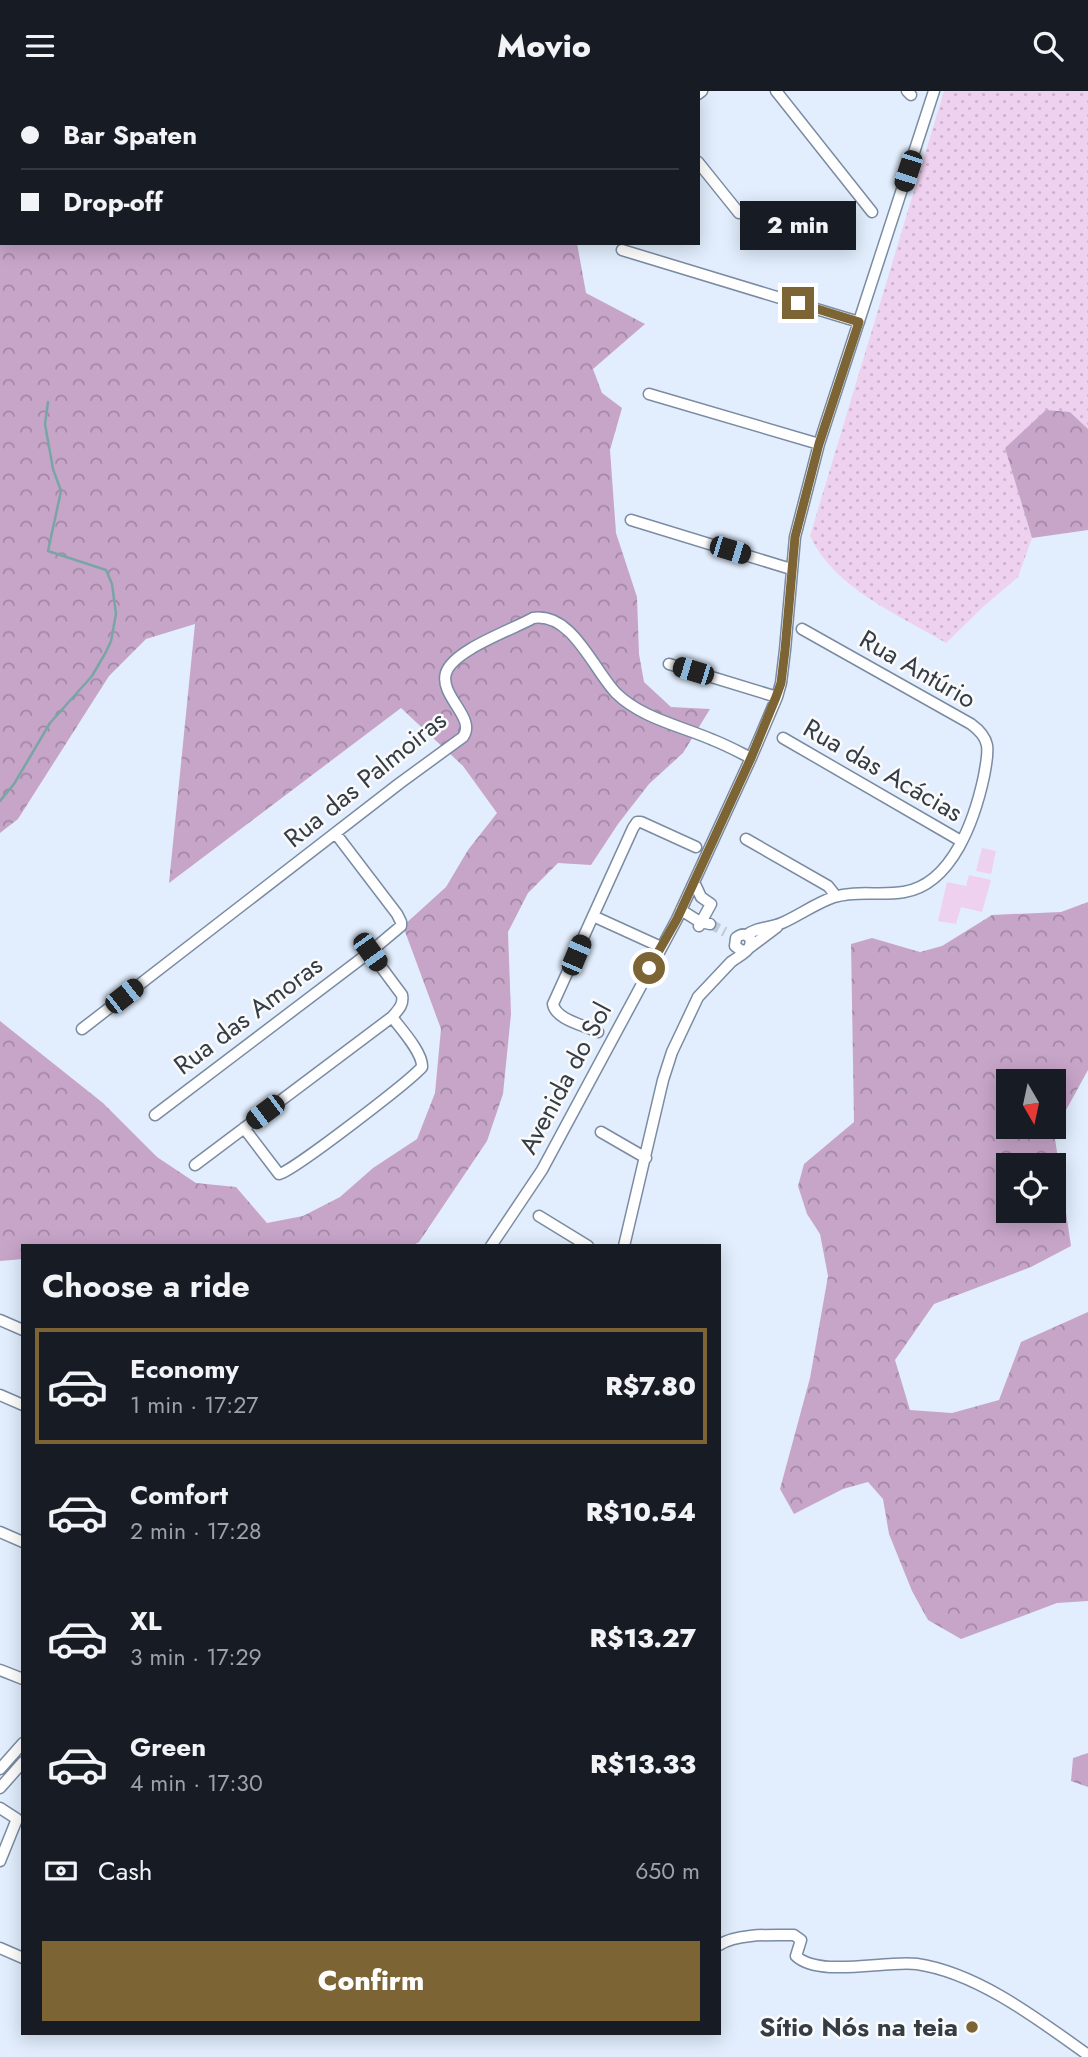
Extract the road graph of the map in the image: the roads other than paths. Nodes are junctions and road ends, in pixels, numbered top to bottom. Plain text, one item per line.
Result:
1 (776, 91) edge
2 (934, 91) edge
3 (700, 164) edge
4 (872, 212) dead end
5 (739, 213) dead end
6 (622, 250) dead end
7 (859, 322) junction
8 (649, 394) dead end
9 (819, 444) junction
10 (631, 520) dead end
11 (791, 569) junction
12 (802, 629) dead end
13 (669, 664) dead end
14 (776, 697) junction
15 (783, 739) dead end
16 (751, 758) junction
17 (336, 834) junction
18 (746, 839) dead end
19 (961, 841) junction
20 (696, 847) dead end
21 (694, 882) junction
22 (688, 895) junction
23 (836, 896) junction
24 (710, 906) junction
25 (679, 915) junction
26 (593, 916) junction
27 (779, 925) junction
28 (723, 935) tunnel mouth
29 (747, 935) junction
30 (735, 943) junction
31 (661, 947) junction
32 (748, 949) junction
33 (370, 952) junction
34 (706, 987) junction
35 (393, 1017) junction
36 (82, 1029) dead end
37 (598, 1032) dead end
38 (155, 1115) dead end
39 (244, 1128) junction
40 (601, 1132) dead end
41 (646, 1158) junction
42 (195, 1165) dead end
43 (539, 1216) dead end
44 (492, 1244) edge
45 (585, 1244) edge
46 (624, 1244) edge
47 (0, 1319) edge
48 (21, 1329) edge
49 (0, 1395) edge
50 (21, 1404) edge
51 (0, 1532) edge
52 (21, 1541) edge
53 (0, 1670) edge
54 (21, 1678) edge
55 (21, 1745) edge
56 (21, 1764) edge
57 (0, 1769) edge
58 (0, 1788) edge
59 (0, 1808) edge
60 (20, 1820) edge
61 (0, 1861) edge
62 (721, 1944) edge
63 (0, 1948) edge
64 (21, 1957) edge
65 (1088, 2055) edge

1 - 4 street
2 - 7 street, Avenida do Sol
3 - 5 street
6 - 7 street
7 - 9 street, Avenida do Sol
8 - 9 street
9 - 11 street, Avenida do Sol
10 - 11 street
11 - 14 street, Avenida do Sol
12 - 19 street, Rua Antúrio
13 - 14 street
14 - 16 street, Avenida do Sol
15 - 19 street, Rua das Acácias
16 - 17 street, Rua das Palmoiras
16 - 21 street, Avenida do Sol
17 - 33 street, Rua das Amoras
17 - 36 street, Rua das Palmoiras
18 - 23 street
19 - 23 street, Rua Antúrio
20 - 26 street
21 - 22 street, Avenida do Sol
21 - 24 street
22 - 24 street
22 - 25 street, Avenida do Sol
23 - 27 street, Rua Antúrio
24 - 25 street
25 - 31 street, Avenida do Sol
26 - 31 street
26 - 37 street
27 - 29 street
27 - 32 street
28 - 30 street
29 - 30 street
29 - 32 street
30 - 32 street
30 - 34 street
31 - 44 street, Avenida do Sol
32 - 34 street
33 - 35 street
33 - 38 street, Rua das Amoras
34 - 41 street
35 - 39 street
35 - 39 street
39 - 42 street
40 - 41 street
41 - 46 street
43 - 45 street
47 - 48 street
49 - 50 street
51 - 52 street
53 - 54 street
55 - 57 street
56 - 58 street
59 - 60 street
60 - 61 street
62 - 65 street
63 - 64 street

